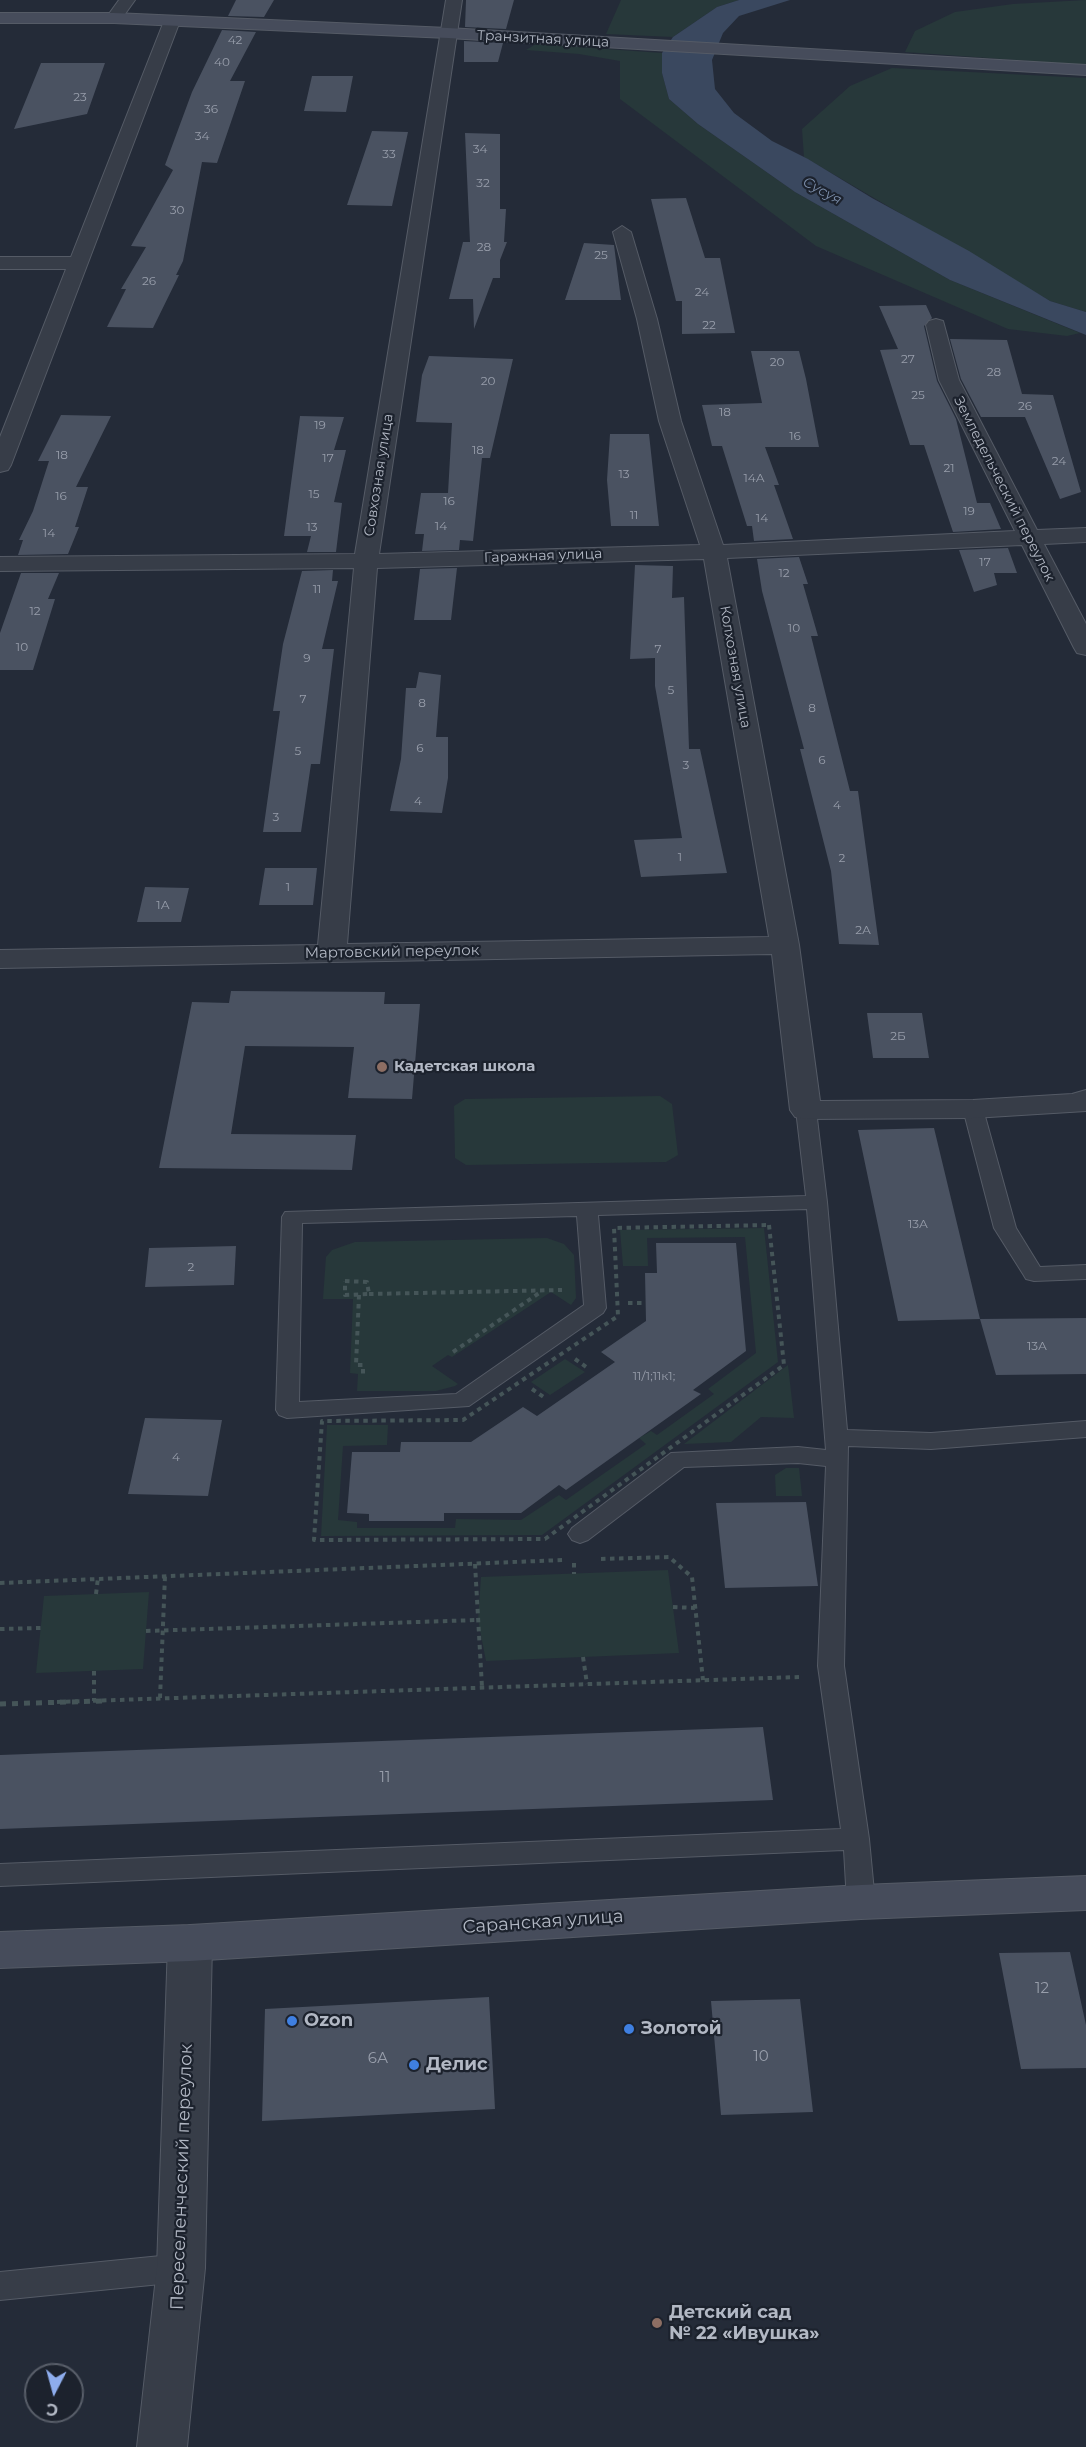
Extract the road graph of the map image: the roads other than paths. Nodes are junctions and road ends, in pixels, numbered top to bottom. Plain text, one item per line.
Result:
1 (127, 0) edge
2 (454, 0) edge
3 (0, 18) edge
4 (114, 18) junction
5 (172, 21) junction
6 (448, 33) junction
7 (1086, 70) edge
8 (622, 232) dead end
9 (0, 262) edge
10 (78, 263) junction
11 (936, 325) dead end
12 (0, 465) edge
13 (1086, 535) edge
14 (1029, 537) junction
15 (714, 552) junction
16 (366, 561) junction
17 (0, 564) edge
18 (1086, 648) edge
19 (785, 945) junction
20 (332, 954) junction
21 (0, 959) edge
22 (1086, 1099) edge
23 (974, 1109) junction
24 (806, 1110) junction
25 (817, 1202) junction
26 (588, 1209) junction
27 (1086, 1272) edge
28 (1086, 1429) edge
29 (837, 1448) junction
30 (580, 1534) dead end
31 (856, 1839) junction
32 (0, 1875) edge
33 (1086, 1893) edge
34 (861, 1902) junction
35 (190, 1943) junction
36 (0, 1950) edge
37 (181, 2268) junction
38 (0, 2286) edge
39 (162, 2447) edge

1 - 4 street
2 - 6 street, Совхозная улица
3 - 4 main road, Транзитная улица
4 - 5 main road, Транзитная улица
5 - 6 main road, Транзитная улица
5 - 10 street
6 - 7 main road, Транзитная улица
6 - 16 street, Совхозная улица
8 - 15 street, Колхозная улица
9 - 10 street
10 - 12 street
11 - 14 street, Земледельческий переулок
13 - 14 street, Гаражная улица
14 - 15 street, Гаражная улица
14 - 18 street, Земледельческий переулок
15 - 16 street, Гаражная улица
15 - 19 street, Колхозная улица
16 - 17 street, Гаражная улица
16 - 20 street, Совхозная улица
19 - 20 street, Мартовский переулок
19 - 24 street, Колхозная улица
20 - 21 street, Мартовский переулок
22 - 23 street
23 - 24 street
23 - 27 lane
24 - 25 lane
25 - 26 lane
25 - 29 lane
26 - 26 lane
28 - 29 lane
29 - 30 lane
29 - 31 lane
31 - 32 lane
31 - 34 lane
33 - 34 main road, Саранская улица
34 - 35 main road, Саранская улица
35 - 36 main road, Саранская улица
35 - 37 street, Переселенческий переулок
37 - 38 lane
37 - 39 street, Переселенческий переулок

